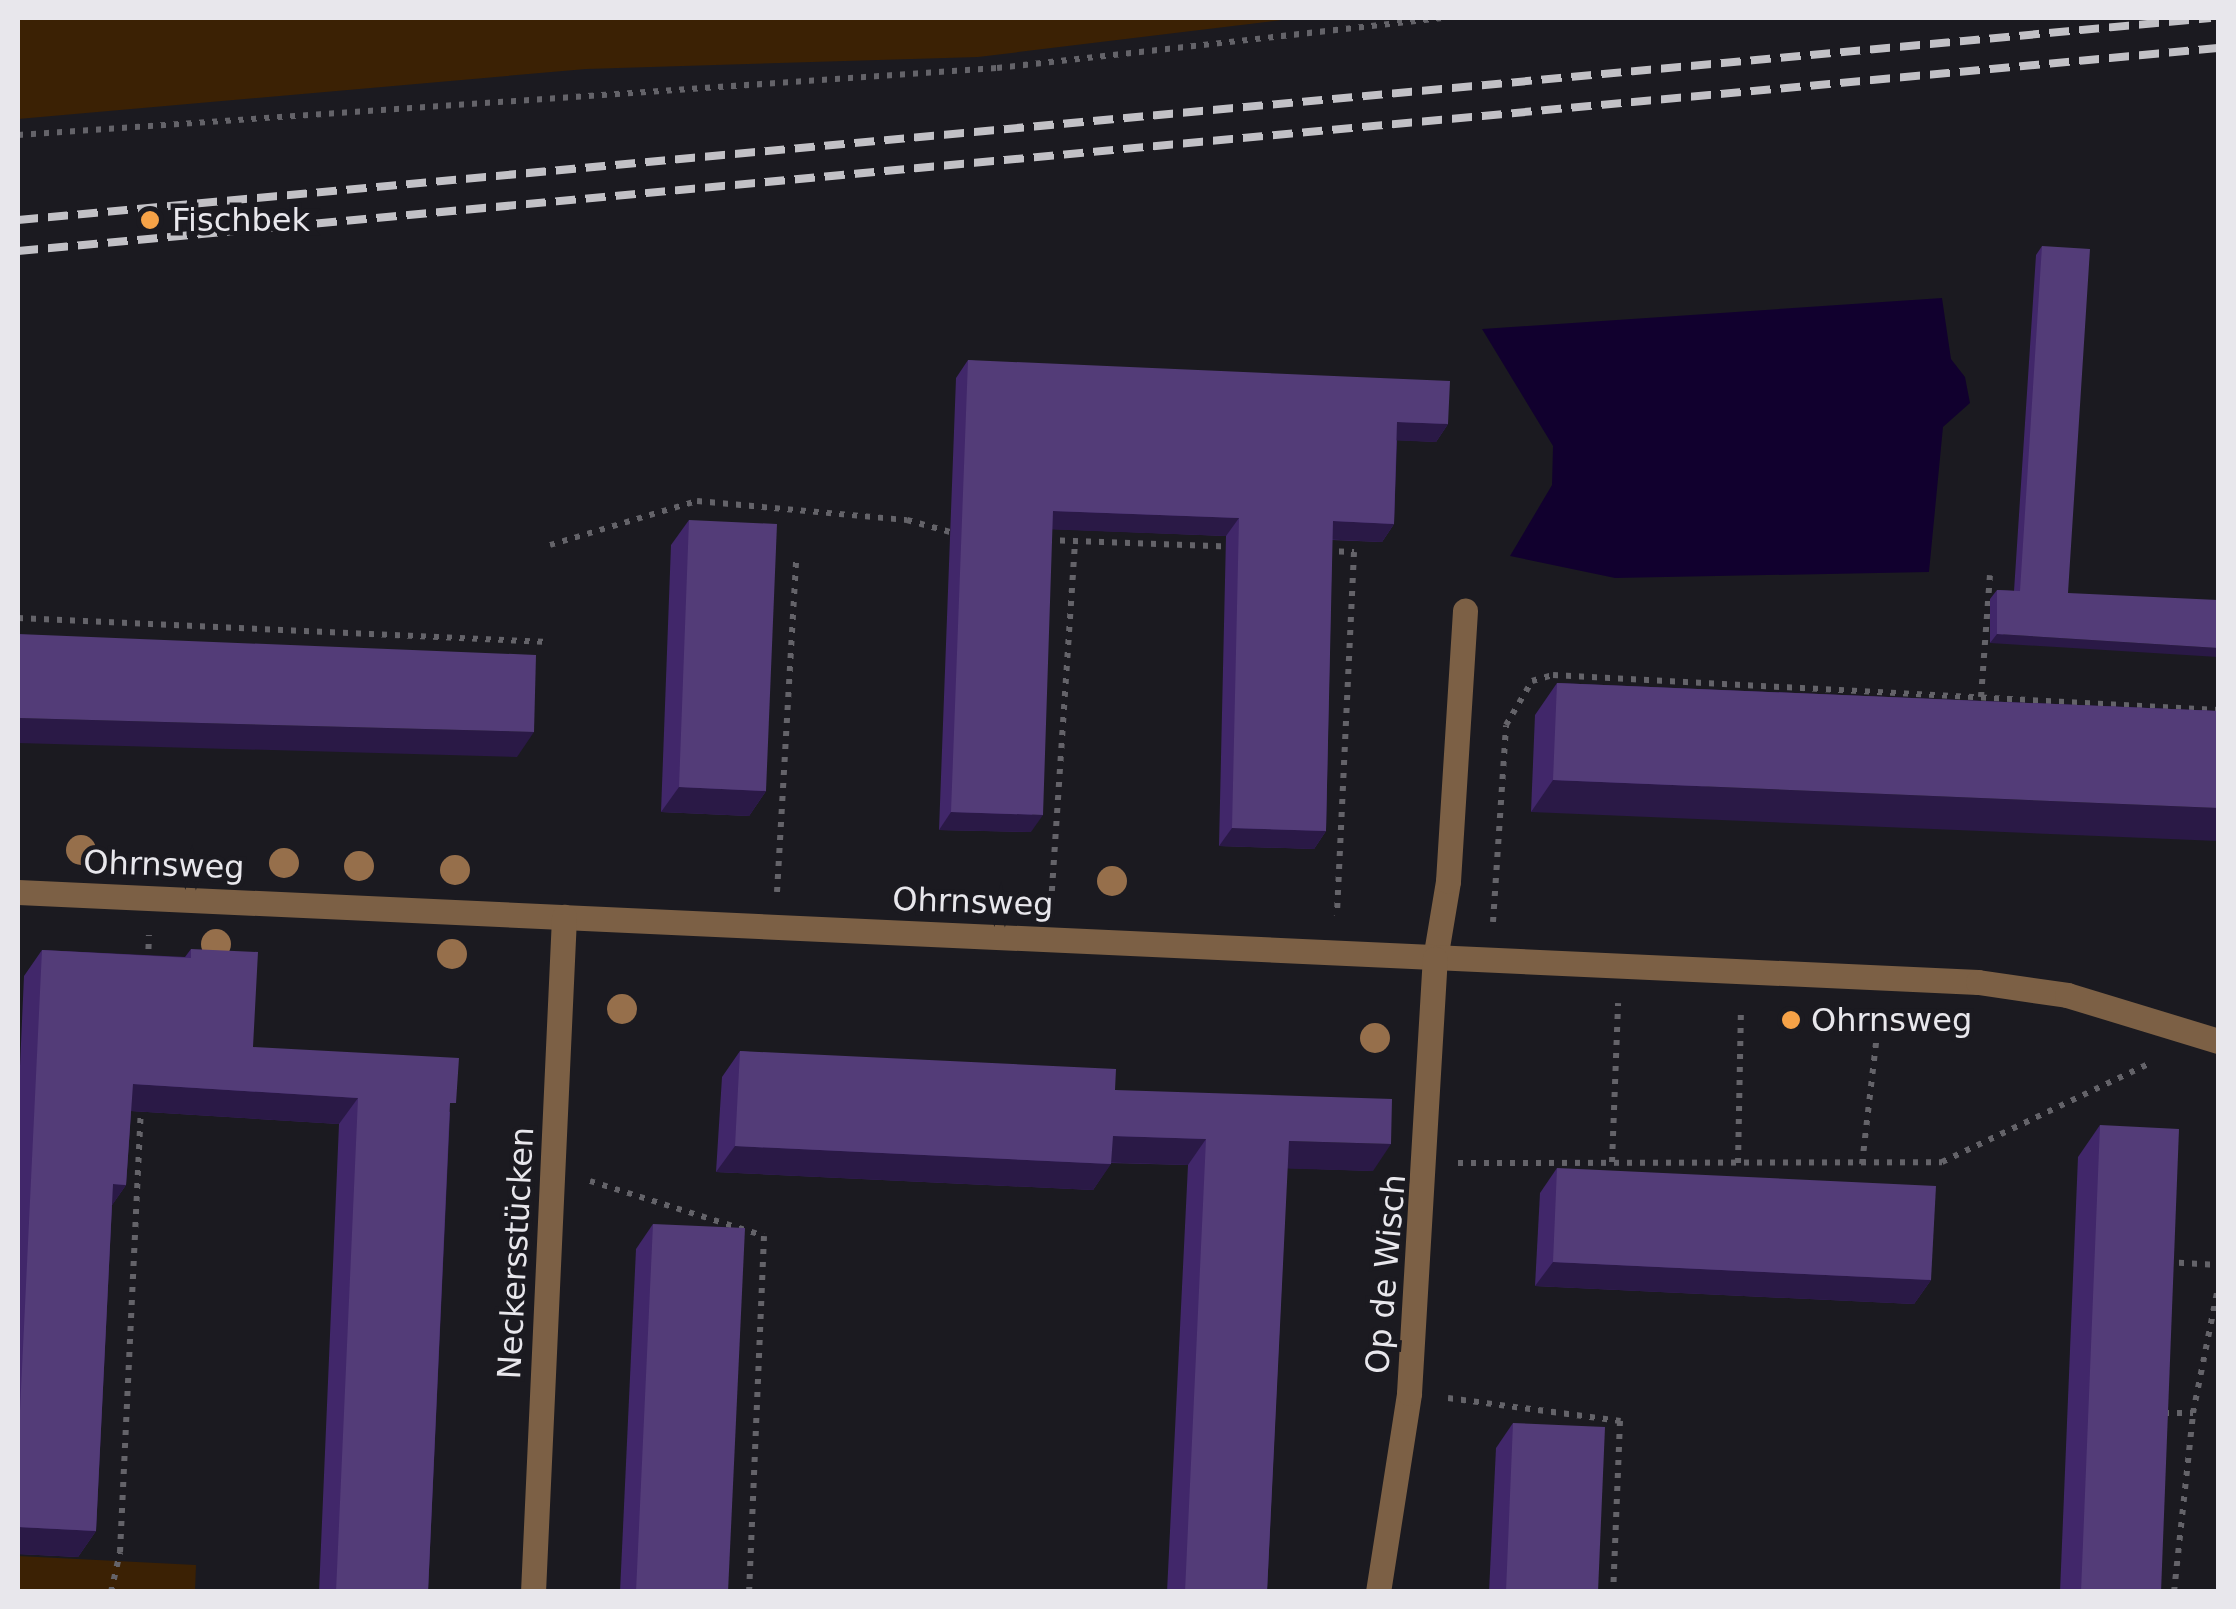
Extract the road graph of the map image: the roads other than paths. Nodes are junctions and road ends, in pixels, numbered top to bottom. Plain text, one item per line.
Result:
1 (1464, 611) dead end
2 (18, 892) edge
3 (564, 916) junction
4 (1436, 960) junction
5 (2212, 1039) edge
6 (533, 1592) edge
7 (1378, 1592) edge

1 - 4 street, Op de Wisch
2 - 3 street, Ohrnsweg
3 - 4 street, Ohrnsweg
3 - 6 street, Neckersstücken
4 - 5 street, Ohrnsweg
4 - 7 street, Op de Wisch

